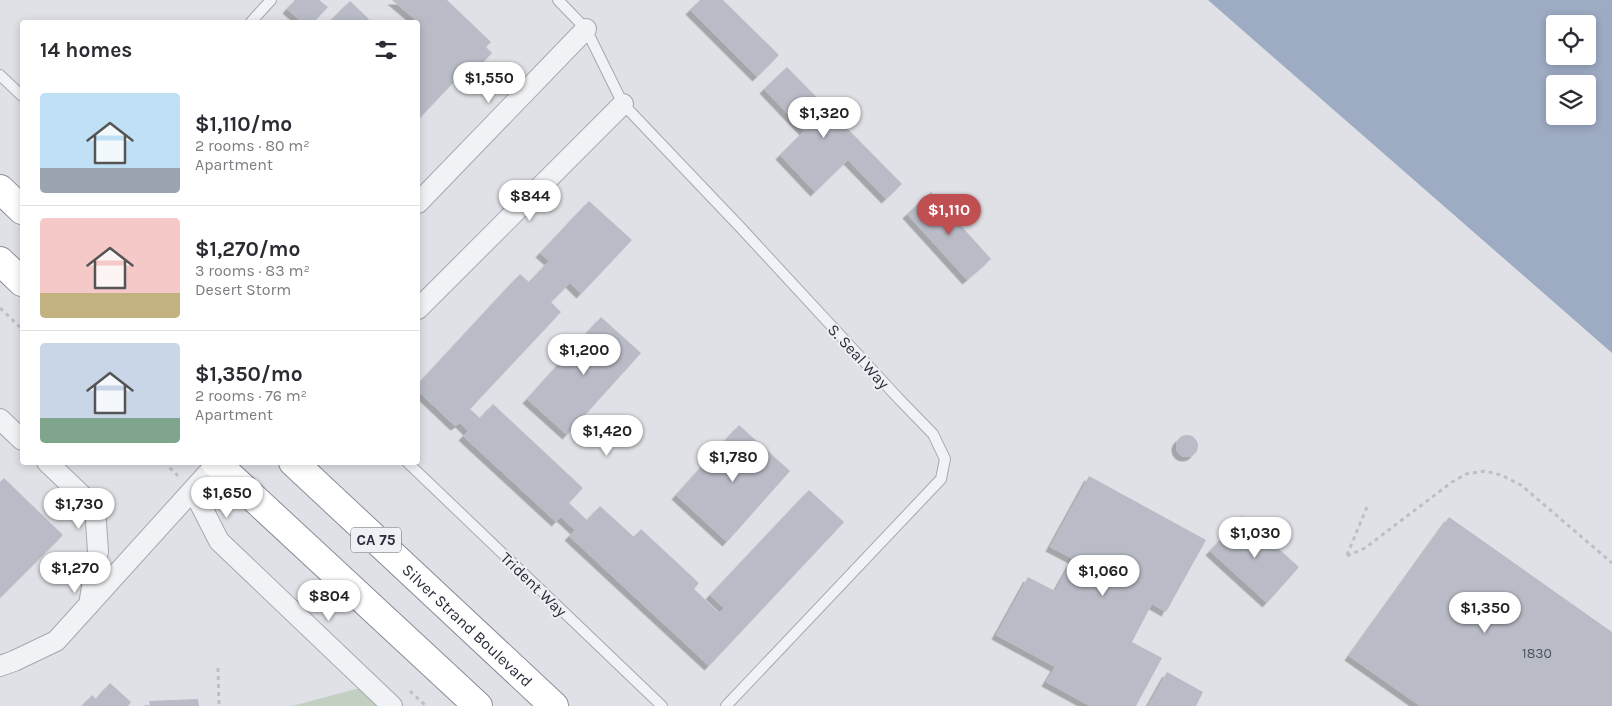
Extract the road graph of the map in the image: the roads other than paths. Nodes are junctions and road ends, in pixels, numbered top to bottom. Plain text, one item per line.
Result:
1 (272, 0) edge
2 (558, 0) edge
3 (253, 20) edge
4 (586, 29) junction
5 (0, 76) edge
6 (20, 94) edge
7 (623, 104) junction
8 (0, 189) edge
9 (420, 201) edge
10 (20, 208) edge
11 (0, 260) edge
12 (20, 280) edge
13 (420, 307) edge
14 (0, 418) edge
15 (20, 438) edge
16 (50, 465) edge
17 (215, 465) edge
18 (219, 465) edge
19 (295, 465) edge
20 (410, 465) edge
21 (193, 490) junction
22 (89, 605) junction
23 (0, 666) edge
24 (392, 706) edge
25 (478, 706) edge
26 (554, 706) edge
27 (662, 706) edge
28 (726, 706) edge

1 - 3 lane
2 - 4 lane, S. Seal Way
4 - 7 lane, S. Seal Way
4 - 9 street
5 - 6 lane
7 - 13 street
7 - 28 lane, S. Seal Way
8 - 10 highway
11 - 12 highway
14 - 15 street
16 - 22 street
17 - 21 street
18 - 25 highway
19 - 26 highway, Silver Strand Boulevard / CA 75
20 - 27 lane, Trident Way
21 - 22 street
21 - 24 street
22 - 23 street

